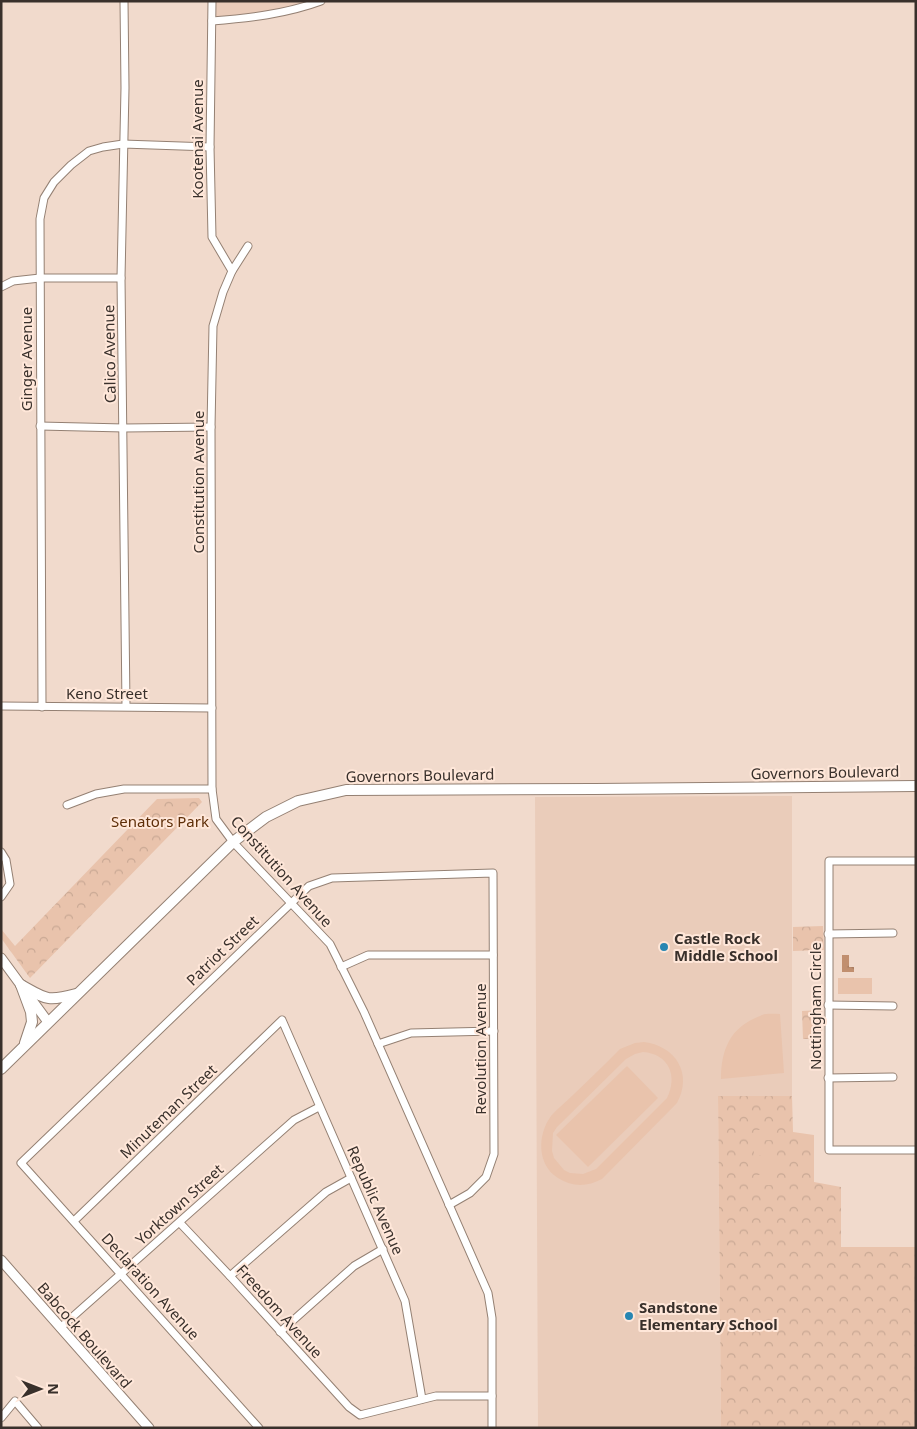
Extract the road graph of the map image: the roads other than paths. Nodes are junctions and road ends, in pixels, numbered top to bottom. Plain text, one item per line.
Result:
1 (124, 1) edge
2 (212, 1) edge
3 (322, 1) edge
4 (212, 21) junction
5 (123, 144) junction
6 (210, 147) junction
7 (248, 246) dead end
8 (232, 271) junction
9 (40, 278) junction
10 (121, 278) junction
11 (1, 287) edge
12 (40, 426) junction
13 (211, 427) junction
14 (124, 428) junction
15 (1, 706) edge
16 (126, 706) junction
17 (42, 707) junction
18 (212, 708) junction
19 (916, 786) edge
20 (212, 789) junction
21 (67, 805) dead end
22 (232, 842) junction
23 (1, 852) edge
24 (916, 861) edge
25 (493, 873) joint
26 (1, 898) edge
27 (291, 903) junction
28 (893, 933) dead end
29 (828, 934) junction
30 (493, 955) junction
31 (1, 958) edge
32 (341, 967) junction
33 (21, 985) junction
34 (77, 994) junction
35 (828, 1005) junction
36 (894, 1006) dead end
37 (282, 1020) joint
38 (48, 1022) junction
39 (494, 1032) junction
40 (378, 1044) junction
41 (24, 1046) junction
42 (1, 1069) edge
43 (893, 1077) dead end
44 (828, 1078) junction
45 (319, 1107) junction
46 (916, 1150) edge
47 (21, 1163) joint
48 (351, 1178) junction
49 (449, 1205) junction
50 (74, 1221) junction
51 (180, 1223) junction
52 (383, 1249) junction
53 (1, 1260) edge
54 (121, 1273) junction
55 (230, 1276) junction
56 (60, 1328) junction
57 (280, 1332) junction
58 (492, 1396) junction
59 (422, 1399) junction
60 (1, 1418) edge
61 (38, 1428) edge
62 (149, 1428) edge
63 (259, 1428) edge
64 (492, 1428) edge

1 - 5 street, Calico Avenue
2 - 4 street, Kootenai Avenue
3 - 4 street
4 - 6 street, Kootenai Avenue
5 - 6 street, Ginger Avenue
5 - 9 street, Ginger Avenue
5 - 10 street, Calico Avenue
6 - 8 street, Kootenai Avenue
7 - 8 street, Constitution Avenue
8 - 13 street, Constitution Avenue
9 - 10 street
9 - 11 street
9 - 12 street, Ginger Avenue
10 - 14 street, Calico Avenue
12 - 14 street
12 - 17 street, Ginger Avenue
13 - 14 street
13 - 18 street, Constitution Avenue
14 - 16 street, Calico Avenue
15 - 17 street, Keno Street
16 - 17 street, Keno Street
16 - 18 street, Keno Street
18 - 20 street, Constitution Avenue
19 - 22 main road, Governors Boulevard
20 - 21 street
20 - 22 street, Constitution Avenue
22 - 27 street, Constitution Avenue
22 - 34 main road, Governors Boulevard
23 - 26 street
24 - 29 street, Nottingham Circle
25 - 27 street, Patriot Street
25 - 30 street, Revolution Avenue
27 - 32 street, Constitution Avenue
27 - 47 street, Patriot Street
28 - 29 street
29 - 35 street, Nottingham Circle
30 - 32 street
30 - 39 street, Revolution Avenue
31 - 33 street
32 - 40 street, Constitution Avenue
33 - 34 main road
33 - 38 street
33 - 41 main road
34 - 38 main road, Governors Boulevard
35 - 36 street
35 - 44 street, Nottingham Circle
37 - 45 street, Republic Avenue
37 - 50 street, Minuteman Street
38 - 41 main road, Governors Boulevard
39 - 40 street
39 - 49 street, Revolution Avenue
40 - 49 street, Constitution Avenue
41 - 42 main road, Governors Boulevard
43 - 44 street
44 - 46 street, Nottingham Circle
45 - 48 street, Republic Avenue
45 - 51 street, Yorktown Street
47 - 50 street, Declaration Avenue
48 - 52 street, Republic Avenue
48 - 55 street
49 - 58 street, Constitution Avenue
50 - 54 street, Declaration Avenue
51 - 54 street, Yorktown Street
51 - 55 street, Freedom Avenue
52 - 57 street
52 - 59 street, Republic Avenue
53 - 56 street, Babcock Boulevard
54 - 56 street, Yorktown Street
54 - 63 street, Declaration Avenue
55 - 57 street, Freedom Avenue
56 - 62 street, Babcock Boulevard
57 - 59 street, Freedom Avenue
58 - 59 street
58 - 64 street, Constitution Avenue
60 - 61 street

